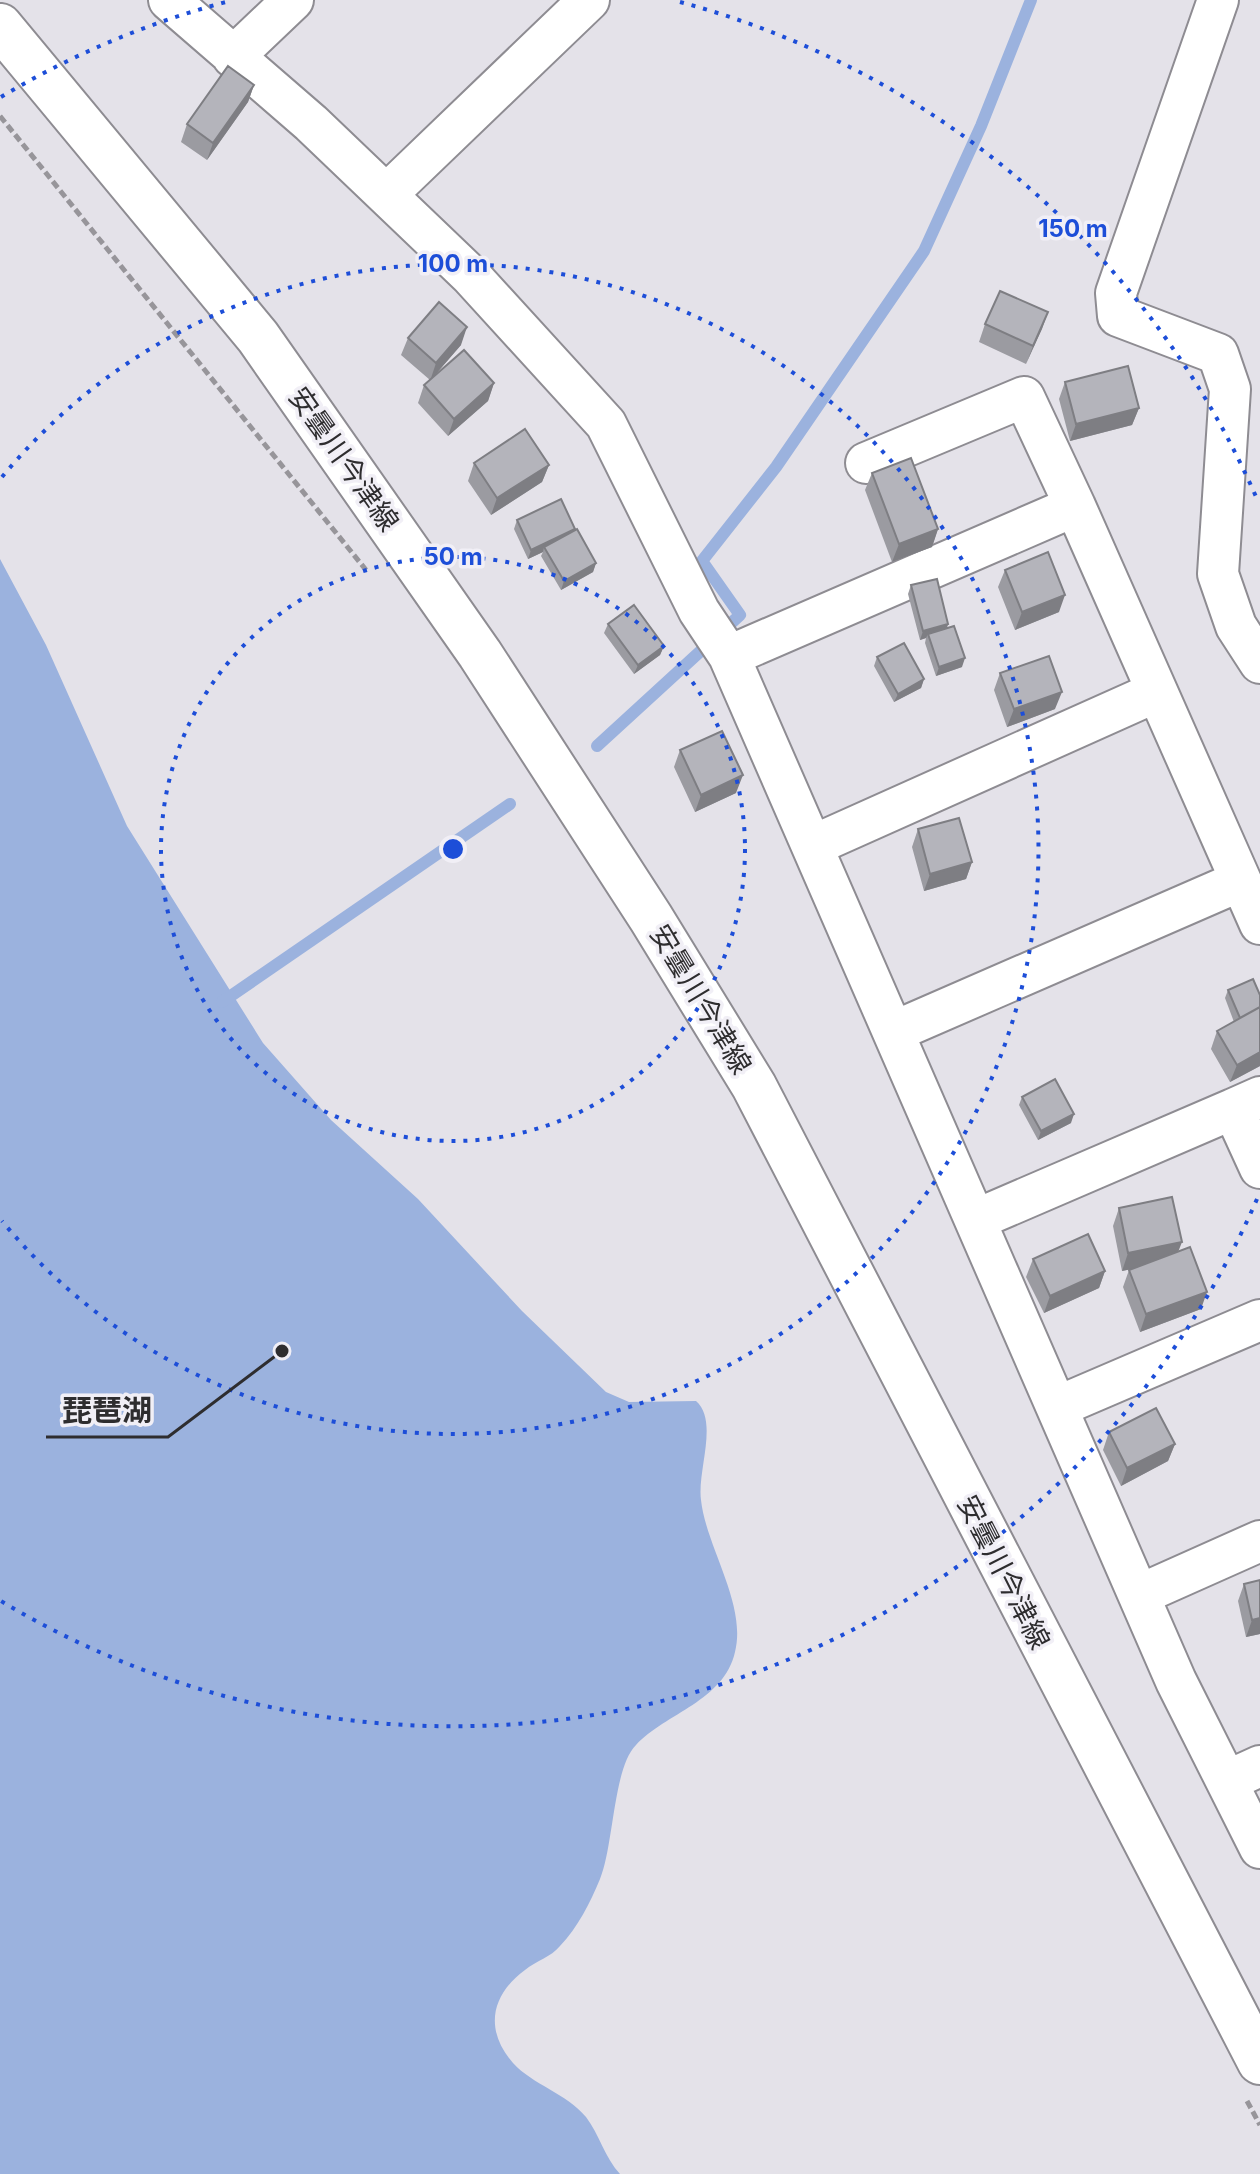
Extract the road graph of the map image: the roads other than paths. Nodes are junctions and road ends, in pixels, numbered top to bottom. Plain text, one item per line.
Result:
1 (169, 0) edge
2 (293, 0) edge
3 (589, 0) edge
4 (1218, 0) edge
5 (0, 26) edge
6 (233, 57) junction
7 (387, 194) junction
8 (866, 463) dead end
9 (1075, 506) junction
10 (727, 652) junction
11 (1260, 663) edge
12 (1156, 692) junction
13 (812, 846) junction
14 (1240, 881) junction
15 (1260, 924) edge
16 (893, 1032) junction
17 (1247, 1103) edge
18 (1260, 1168) edge
19 (975, 1220) junction
20 (1260, 1320) edge
21 (1057, 1407) junction
22 (1260, 1541) edge
23 (1139, 1595) junction
24 (1243, 1774) edge
25 (1260, 1848) edge
26 (1253, 2080) edge

1 - 6 street
2 - 6 street
3 - 7 street
4 - 11 street
5 - 26 main road, 安曇川今津線
6 - 7 street
7 - 10 street
8 - 9 street
9 - 10 street
9 - 12 street
10 - 13 street
12 - 13 street
12 - 14 street
13 - 16 street
14 - 15 street
14 - 16 street
16 - 19 street
17 - 18 street
17 - 19 street
19 - 21 street
20 - 21 street
21 - 23 street
22 - 23 street
23 - 24 street
24 - 25 street

